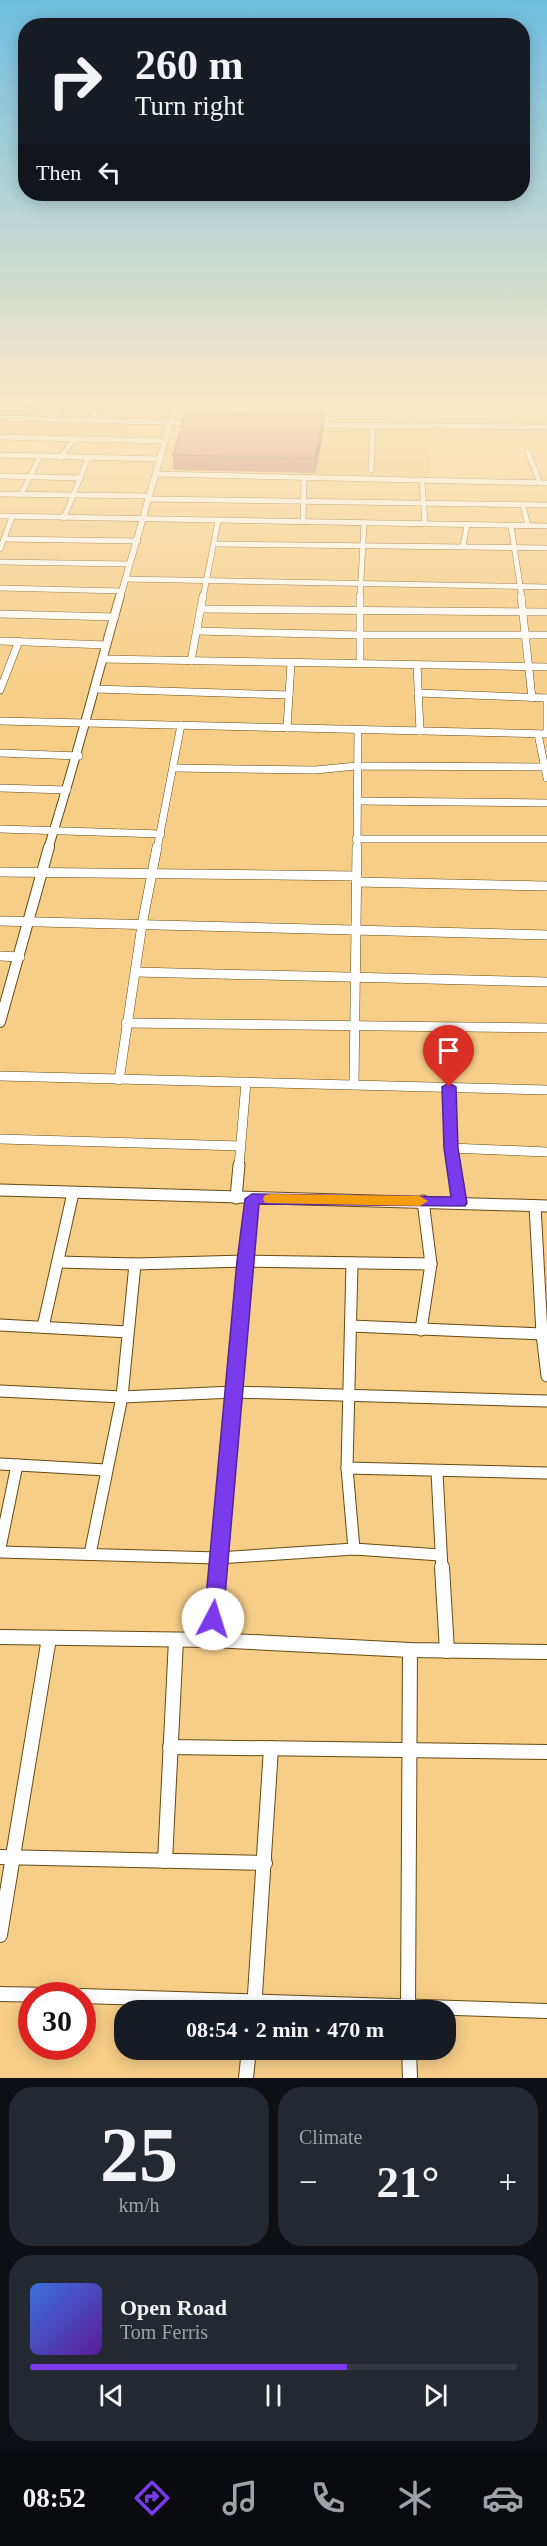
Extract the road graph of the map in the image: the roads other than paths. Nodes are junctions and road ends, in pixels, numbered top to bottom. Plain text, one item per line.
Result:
1 (74, 496) joint
2 (303, 496) edge
3 (423, 496) edge
4 (148, 498) junction
5 (303, 502) junction
6 (424, 503) junction
7 (523, 505) junction
8 (547, 505) edge
9 (0, 516) edge
10 (12, 517) junction
11 (64, 518) junction
12 (142, 519) junction
13 (218, 520) junction
14 (303, 522) junction
15 (364, 523) junction
16 (425, 524) junction
17 (467, 525) junction
18 (511, 526) junction
19 (528, 526) junction
20 (547, 526) edge
21 (4, 539) junction
22 (138, 541) junction
23 (216, 544) junction
24 (363, 545) junction
25 (463, 546) junction
26 (513, 547) junction
27 (547, 548) edge
28 (0, 549) edge
29 (0, 562) edge
30 (130, 564) junction
31 (126, 579) junction
32 (207, 581) junction
33 (361, 584) junction
34 (521, 587) junction
35 (547, 587) edge
36 (0, 588) edge
37 (122, 591) junction
38 (202, 609) junction
39 (359, 609) junction
40 (522, 611) junction
41 (547, 612) edge
42 (0, 614) edge
43 (115, 617) junction
44 (198, 631) junction
45 (527, 635) junction
46 (547, 635) edge
47 (361, 636) junction
48 (0, 641) edge
49 (19, 641) junction
50 (106, 645) junction
51 (102, 660) junction
52 (191, 661) junction
53 (291, 663) junction
54 (360, 664) junction
55 (417, 665) junction
56 (530, 667) junction
57 (547, 667) edge
58 (3, 675) edge
59 (95, 688) junction
60 (0, 690) edge
61 (418, 693) junction
62 (289, 695) junction
63 (532, 698) junction
64 (547, 698) edge
65 (0, 721) edge
66 (84, 723) junction
67 (181, 725) junction
68 (287, 728) junction
69 (358, 730) junction
70 (420, 731) junction
71 (544, 734) edge
72 (0, 753) edge
73 (79, 756) junction
74 (357, 766) junction
75 (546, 767) edge
76 (174, 768) junction
77 (547, 778) edge
78 (0, 788) edge
79 (67, 790) junction
80 (357, 801) junction
81 (547, 803) edge
82 (0, 830) edge
83 (54, 831) junction
84 (160, 834) junction
85 (356, 839) junction
86 (547, 839) edge
87 (0, 872) edge
88 (41, 873) junction
89 (152, 873) junction
90 (356, 879) junction
91 (547, 886) edge
92 (0, 921) edge
93 (29, 922) junction
94 (142, 924) junction
95 (354, 931) junction
96 (547, 935) edge
97 (0, 956) edge
98 (20, 957) junction
99 (136, 972) junction
100 (355, 976) junction
101 (547, 982) edge
102 (2, 1007) edge
103 (0, 1022) edge
104 (126, 1023) junction
105 (354, 1025) junction
106 (547, 1028) edge
107 (0, 1076) edge
108 (118, 1080) junction
109 (246, 1082) junction
110 (354, 1084) junction
111 (449, 1087) junction
112 (547, 1090) edge
113 (0, 1139) edge
114 (241, 1146) junction
115 (451, 1148) junction
116 (547, 1152) edge
117 (0, 1190) edge
118 (73, 1193) junction
119 (236, 1198) junction
120 (252, 1199) junction
121 (423, 1201) junction
122 (459, 1203) junction
123 (535, 1206) junction
124 (547, 1206) edge
125 (244, 1261) junction
126 (58, 1262) junction
127 (352, 1263) junction
128 (135, 1264) junction
129 (431, 1264) junction
130 (0, 1325) edge
131 (351, 1326) junction
132 (43, 1327) junction
133 (421, 1330) junction
134 (128, 1332) junction
135 (542, 1334) junction
136 (547, 1376) edge
137 (0, 1391) edge
138 (234, 1392) junction
139 (348, 1395) junction
140 (122, 1397) junction
141 (547, 1401) edge
142 (0, 1464) edge
143 (17, 1465) junction
144 (347, 1468) junction
145 (106, 1470) junction
146 (437, 1472) junction
147 (547, 1473) edge
148 (354, 1549) junction
149 (0, 1550) edge
150 (90, 1554) junction
151 (440, 1555) junction
152 (218, 1558) junction
153 (0, 1637) edge
154 (49, 1638) junction
155 (176, 1640) junction
156 (212, 1640) junction
157 (410, 1650) junction
158 (447, 1651) junction
159 (547, 1653) edge
160 (170, 1747) junction
161 (271, 1748) junction
162 (409, 1749) junction
163 (547, 1752) edge
164 (6, 1858) edge
165 (165, 1861) junction
166 (265, 1863) junction
167 (0, 1935) edge
168 (0, 1994) edge
169 (18, 1994) edge
170 (96, 1997) edge
171 (151, 2000) edge
172 (254, 2000) edge
173 (408, 2000) edge
174 (456, 2009) edge
175 (547, 2011) edge
176 (248, 2060) edge
177 (410, 2060) edge
178 (246, 2078) edge
179 (410, 2078) edge

1 - 4 street
1 - 11 street
2 - 5 street
3 - 6 street
4 - 5 street
4 - 12 street
5 - 6 street
5 - 14 street
6 - 7 street
6 - 16 street
7 - 8 street
7 - 19 street
9 - 10 street
10 - 11 street
10 - 21 street
11 - 12 street
12 - 13 street
12 - 22 street
13 - 14 street
13 - 23 street
14 - 15 street
15 - 16 street
15 - 24 street
16 - 17 street
17 - 18 street
17 - 25 street
18 - 19 street
18 - 26 street
19 - 20 street
21 - 22 street
21 - 28 street
22 - 30 street
23 - 24 street
23 - 32 street
24 - 25 street
24 - 33 street
25 - 26 street
26 - 27 street
26 - 34 street
29 - 30 street
30 - 31 street
31 - 32 street
31 - 37 street
32 - 33 street
32 - 38 street
33 - 34 street
33 - 39 street
34 - 35 street
34 - 40 street
36 - 37 street
37 - 43 street
38 - 39 street
38 - 44 street
39 - 40 street
39 - 47 street
40 - 41 street
40 - 45 street
42 - 43 street
43 - 50 street
44 - 47 street
44 - 52 street
45 - 46 street
45 - 47 street
45 - 56 street
47 - 54 street
48 - 49 street
49 - 50 street
49 - 58 street
50 - 51 street
51 - 52 street
51 - 59 street
52 - 53 street
53 - 54 street
53 - 62 street
54 - 55 street
55 - 56 street
55 - 61 street
56 - 57 street
56 - 63 street
58 - 60 street
59 - 62 street
59 - 66 street
61 - 63 street
61 - 70 street
62 - 68 street
63 - 64 street
64 - 71 street
65 - 66 street
66 - 67 street
66 - 73 street
67 - 68 street
67 - 76 street
68 - 69 street
69 - 70 street
69 - 74 street
70 - 71 street
71 - 75 street
72 - 73 street
73 - 79 street
74 - 75 street
74 - 76 street
74 - 80 street
75 - 77 street
76 - 84 street
78 - 79 street
79 - 83 street
80 - 81 street
80 - 85 street
82 - 83 street
83 - 84 street
83 - 88 street
84 - 89 street
85 - 86 street
85 - 90 street
87 - 88 street
88 - 89 street
88 - 93 street
89 - 90 street
89 - 94 street
90 - 91 street
90 - 95 street
92 - 93 street
93 - 94 street
93 - 98 street
94 - 95 street
94 - 99 street
95 - 96 street
95 - 100 street
97 - 98 street
98 - 102 street
99 - 100 street
99 - 104 street
100 - 101 street
100 - 105 street
102 - 103 street
104 - 105 street
104 - 108 street
105 - 106 street
105 - 110 street
107 - 108 street
108 - 109 street
109 - 110 street
109 - 114 street
110 - 111 street
111 - 112 street
111 - 115 street
113 - 114 street
114 - 119 street
115 - 116 street
115 - 122 street
117 - 118 street
118 - 119 street
118 - 126 street
119 - 120 street
120 - 121 street
120 - 125 street
121 - 122 street
121 - 129 street
122 - 123 street
123 - 124 street
123 - 135 street
125 - 127 street
125 - 128 street
125 - 138 street
126 - 128 street
126 - 132 street
127 - 129 street
127 - 131 street
128 - 134 street
129 - 133 street
130 - 132 street
131 - 133 street
131 - 139 street
132 - 134 street
133 - 135 street
134 - 140 street
135 - 136 street
137 - 140 street
138 - 139 street
138 - 140 street
138 - 152 street
139 - 141 street
139 - 144 street
140 - 145 street
142 - 143 street
143 - 145 street
143 - 149 street
144 - 146 street
144 - 148 street
145 - 150 street
146 - 147 street
146 - 151 street
148 - 151 street
148 - 152 street
149 - 150 street
150 - 152 street
151 - 158 street
152 - 156 street
153 - 154 street
154 - 155 street
154 - 164 street
155 - 156 street
155 - 160 street
156 - 157 street
157 - 158 street
157 - 162 street
158 - 159 street
160 - 161 street
160 - 165 street
161 - 162 street
161 - 166 street
162 - 163 street
162 - 173 street
164 - 165 street
164 - 167 street
165 - 166 street
166 - 172 street
168 - 169 street
170 - 171 street
174 - 175 street
176 - 178 street
177 - 179 street

